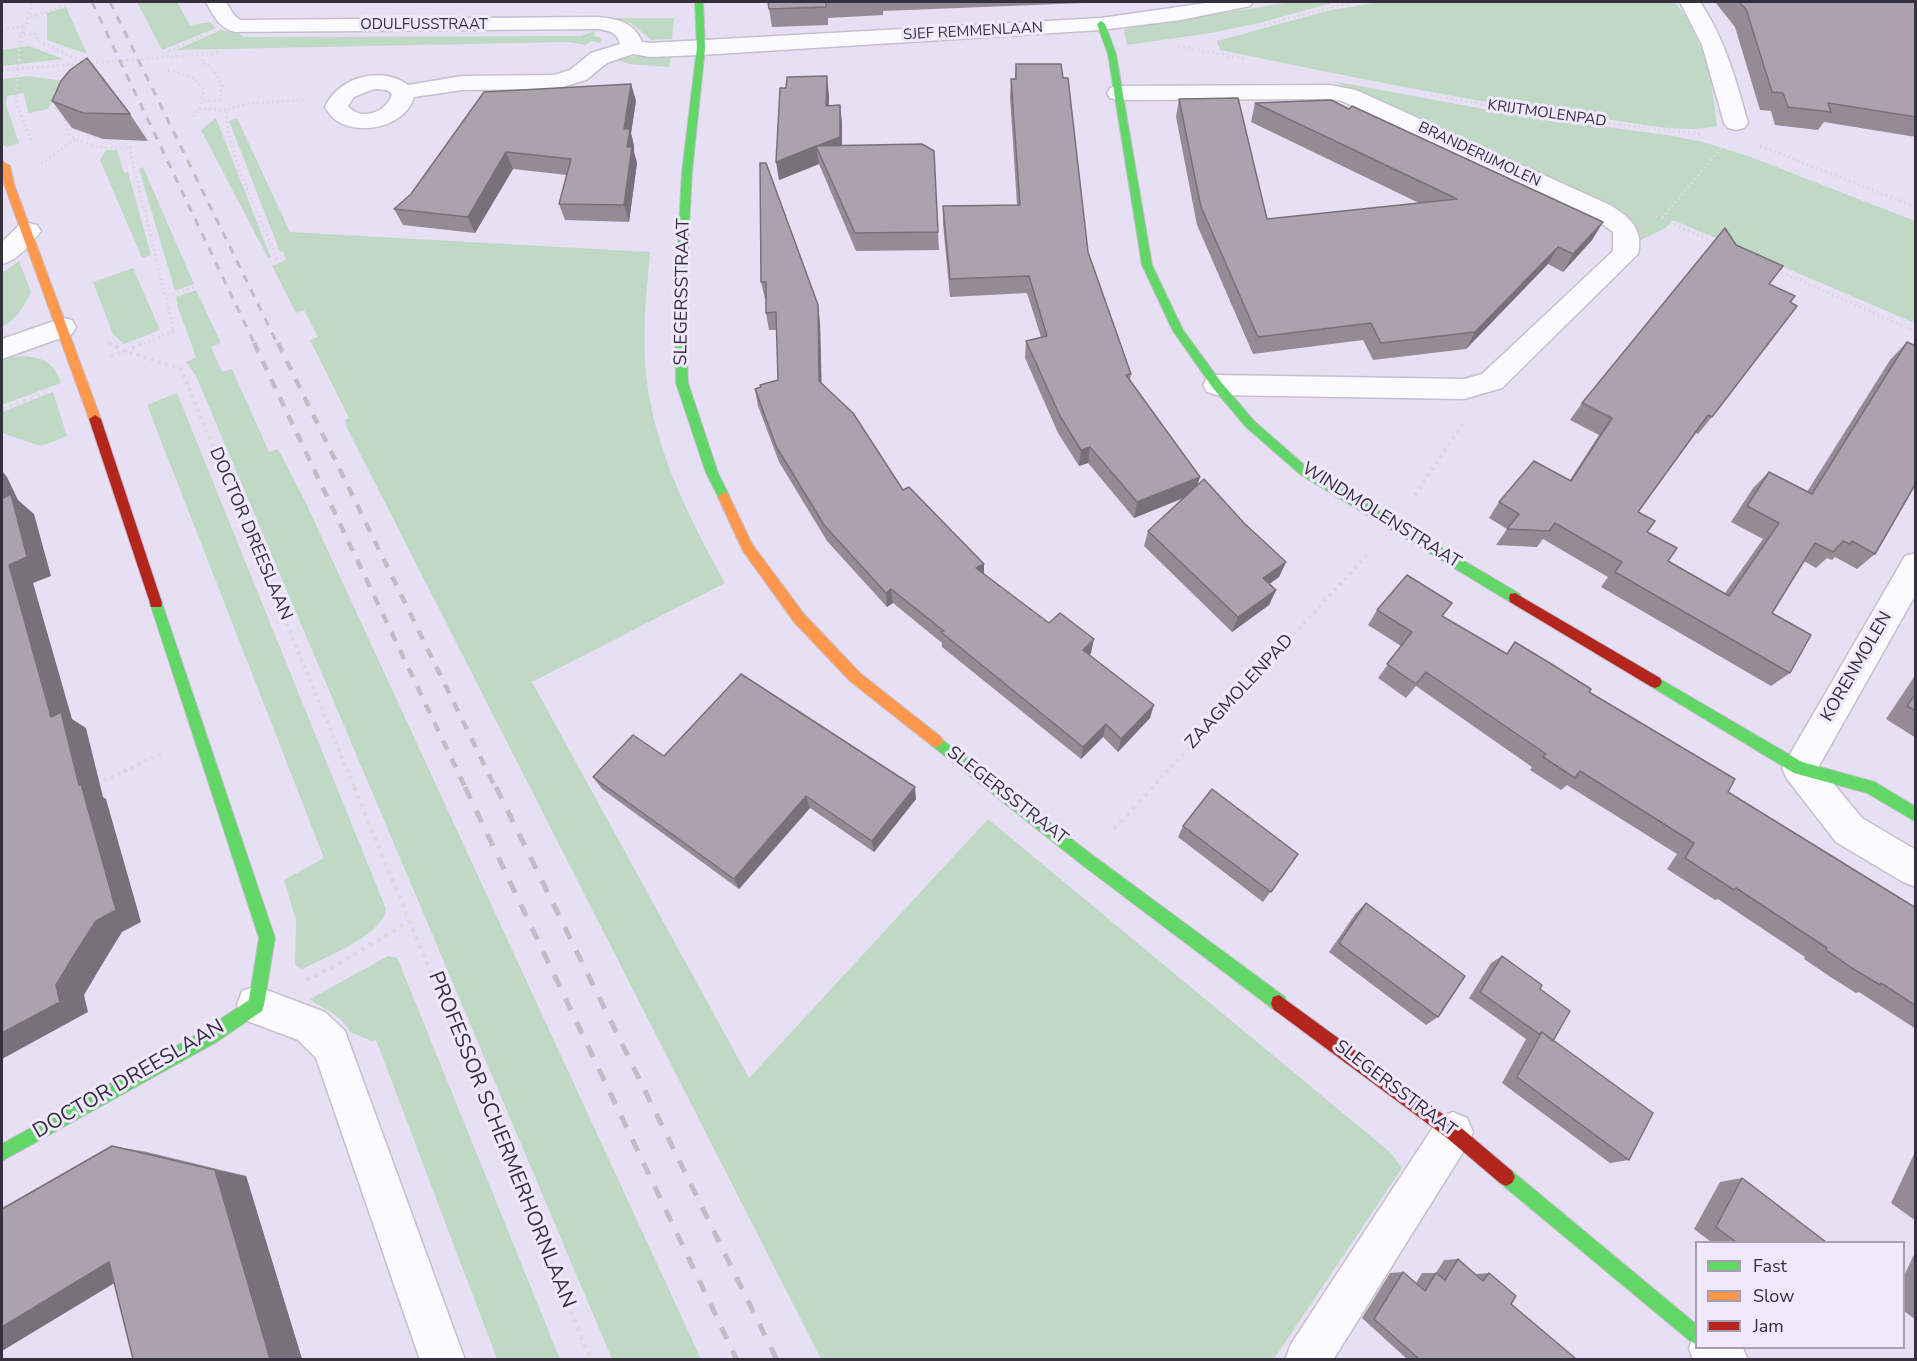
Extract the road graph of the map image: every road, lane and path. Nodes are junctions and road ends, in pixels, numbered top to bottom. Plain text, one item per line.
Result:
1 (31, 2) edge
2 (216, 2) edge
3 (699, 2) edge
4 (1243, 2) edge
5 (1353, 2) edge
6 (1690, 2) edge
7 (1340, 3) edge
8 (65, 6) dead end
9 (31, 17) junction
10 (1101, 24) junction
11 (23, 26) junction
12 (2, 30) edge
13 (19, 34) junction
14 (197, 38) dead end
15 (1170, 45) dead end
16 (632, 47) junction
17 (701, 48) junction
18 (203, 54) dead end
19 (167, 56) dead end
20 (1248, 60) dead end
21 (83, 62) junction
22 (2, 70) edge
23 (82, 70) edge
24 (168, 70) dead end
25 (404, 92) junction
26 (1118, 93) junction
27 (1431, 95) dead end
28 (339, 98) junction
29 (63, 101) edge
30 (202, 101) junction
31 (199, 109) junction
32 (226, 110) junction
33 (193, 117) dead end
34 (1733, 130) junction
35 (134, 146) dead end
36 (129, 147) junction
37 (40, 165) dead end
38 (4, 178) edge
39 (1916, 207) edge
40 (28, 231) junction
41 (1627, 232) junction
42 (2, 256) edge
43 (269, 261) dead end
44 (195, 287) dead end
45 (168, 296) junction
46 (63, 327) junction
47 (100, 338) dead end
48 (2, 349) edge
49 (121, 352) junction
50 (78, 376) junction
51 (1492, 381) junction
52 (1217, 385) junction
53 (2, 409) edge
54 (1394, 525) junction
55 (1916, 565) edge
56 (165, 752) dead end
57 (1799, 768) junction
58 (93, 786) dead end
59 (1916, 815) edge
60 (1086, 859) junction
61 (1916, 870) edge
62 (410, 921) junction
63 (256, 1005) junction
64 (1453, 1132) junction
65 (2, 1153) edge
66 (1695, 1334) edge
67 (1714, 1349) edge
68 (443, 1359) edge
69 (591, 1359) edge
70 (1308, 1359) edge
71 (1726, 1359) edge

1 - 9 path
2 - 16 street, ODULFUSSTRAAT
3 - 17 street, SLEGERSSTRAAT
4 - 10 street, SJEF REMMENLAAN
5 - 7 path
6 - 34 street
8 - 9 path
9 - 11 path
10 - 17 street, SJEF REMMENLAAN
10 - 26 street, WINDMOLENSTRAAT
11 - 12 path
11 - 13 path
13 - 21 path
13 - 37 path, bridge
14 - 19 path
15 - 20 path
16 - 17 street
16 - 25 street
17 - 60 street, SLEGERSSTRAAT
18 - 30 path
21 - 22 path
21 - 23 path
24 - 30 path
25 - 28 street
25 - 28 street
26 - 41 street, BRANDERIJMOLEN
26 - 52 street, WINDMOLENSTRAAT
27 - 34 path, KRIJTMOLENPAD
28 - 32 path
29 - 36 path
30 - 31 path
31 - 32 path
31 - 33 path
32 - 43 path
34 - 39 path, KRIJTMOLENPAD
34 - 41 path
35 - 36 path
36 - 45 path
38 - 40 street
40 - 42 street
40 - 46 street
41 - 51 street
44 - 45 path
45 - 49 path
46 - 48 street
46 - 50 street
47 - 49 path, DOCTOR DREESLAAN
49 - 50 path
49 - 62 path, DOCTOR DREESLAAN
50 - 53 path
50 - 63 street
51 - 52 street
51 - 54 path
52 - 54 street, WINDMOLENSTRAAT
54 - 57 street, WINDMOLENSTRAAT
54 - 60 path, ZAAGMOLENPAD
55 - 57 street, KORENMOLEN
56 - 58 path
57 - 59 street, WINDMOLENSTRAAT
57 - 61 street, WINDMOLENSTRAAT
60 - 64 street, SLEGERSSTRAAT
62 - 63 path
62 - 69 path, PROFESSOR SCHERMERHORNLAAN
63 - 65 street, DOCTOR DREESLAAN
63 - 68 street
64 - 66 street, SLEGERSSTRAAT
64 - 70 street
67 - 71 street

